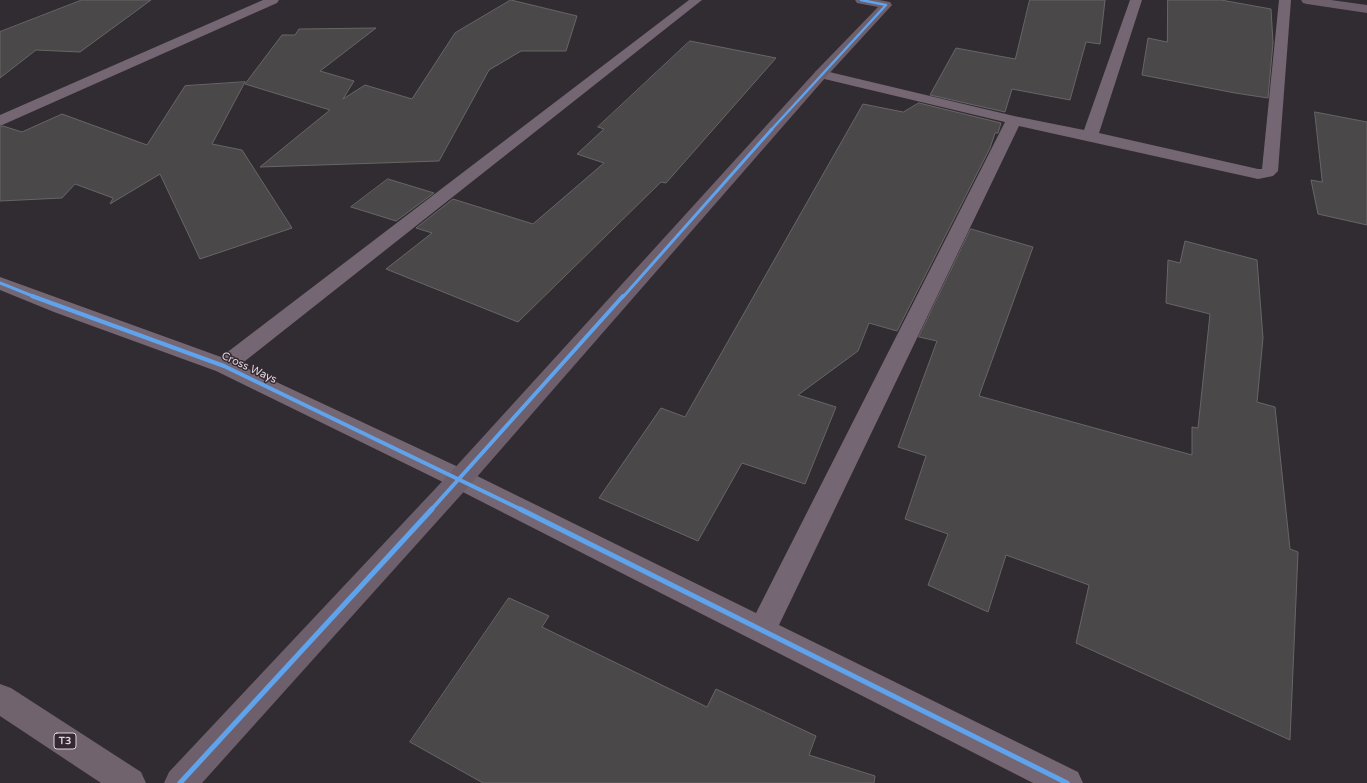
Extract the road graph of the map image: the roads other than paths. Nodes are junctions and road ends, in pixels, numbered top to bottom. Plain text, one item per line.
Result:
1 (273, 0) edge
2 (696, 0) edge
3 (861, 0) edge
4 (1136, 0) edge
5 (1285, 0) edge
6 (1307, 0) edge
7 (888, 2) edge
8 (1367, 9) edge
9 (821, 74) junction
10 (1014, 120) junction
11 (0, 121) edge
12 (1090, 136) junction
13 (0, 283) edge
14 (224, 366) junction
15 (460, 479) junction
16 (762, 630) junction
17 (0, 698) edge
18 (130, 783) edge
19 (180, 783) edge
20 (1067, 783) edge

1 - 11 street
2 - 14 street
3 - 7 street
4 - 12 street
5 - 12 street
6 - 8 street
7 - 9 street
9 - 10 street
9 - 15 street
10 - 12 street
10 - 16 street
13 - 14 street, Cross Ways
14 - 15 street, Cross Ways
15 - 16 street, Cross Ways
15 - 19 street
16 - 20 street, Cross Ways
17 - 18 highway, T3

